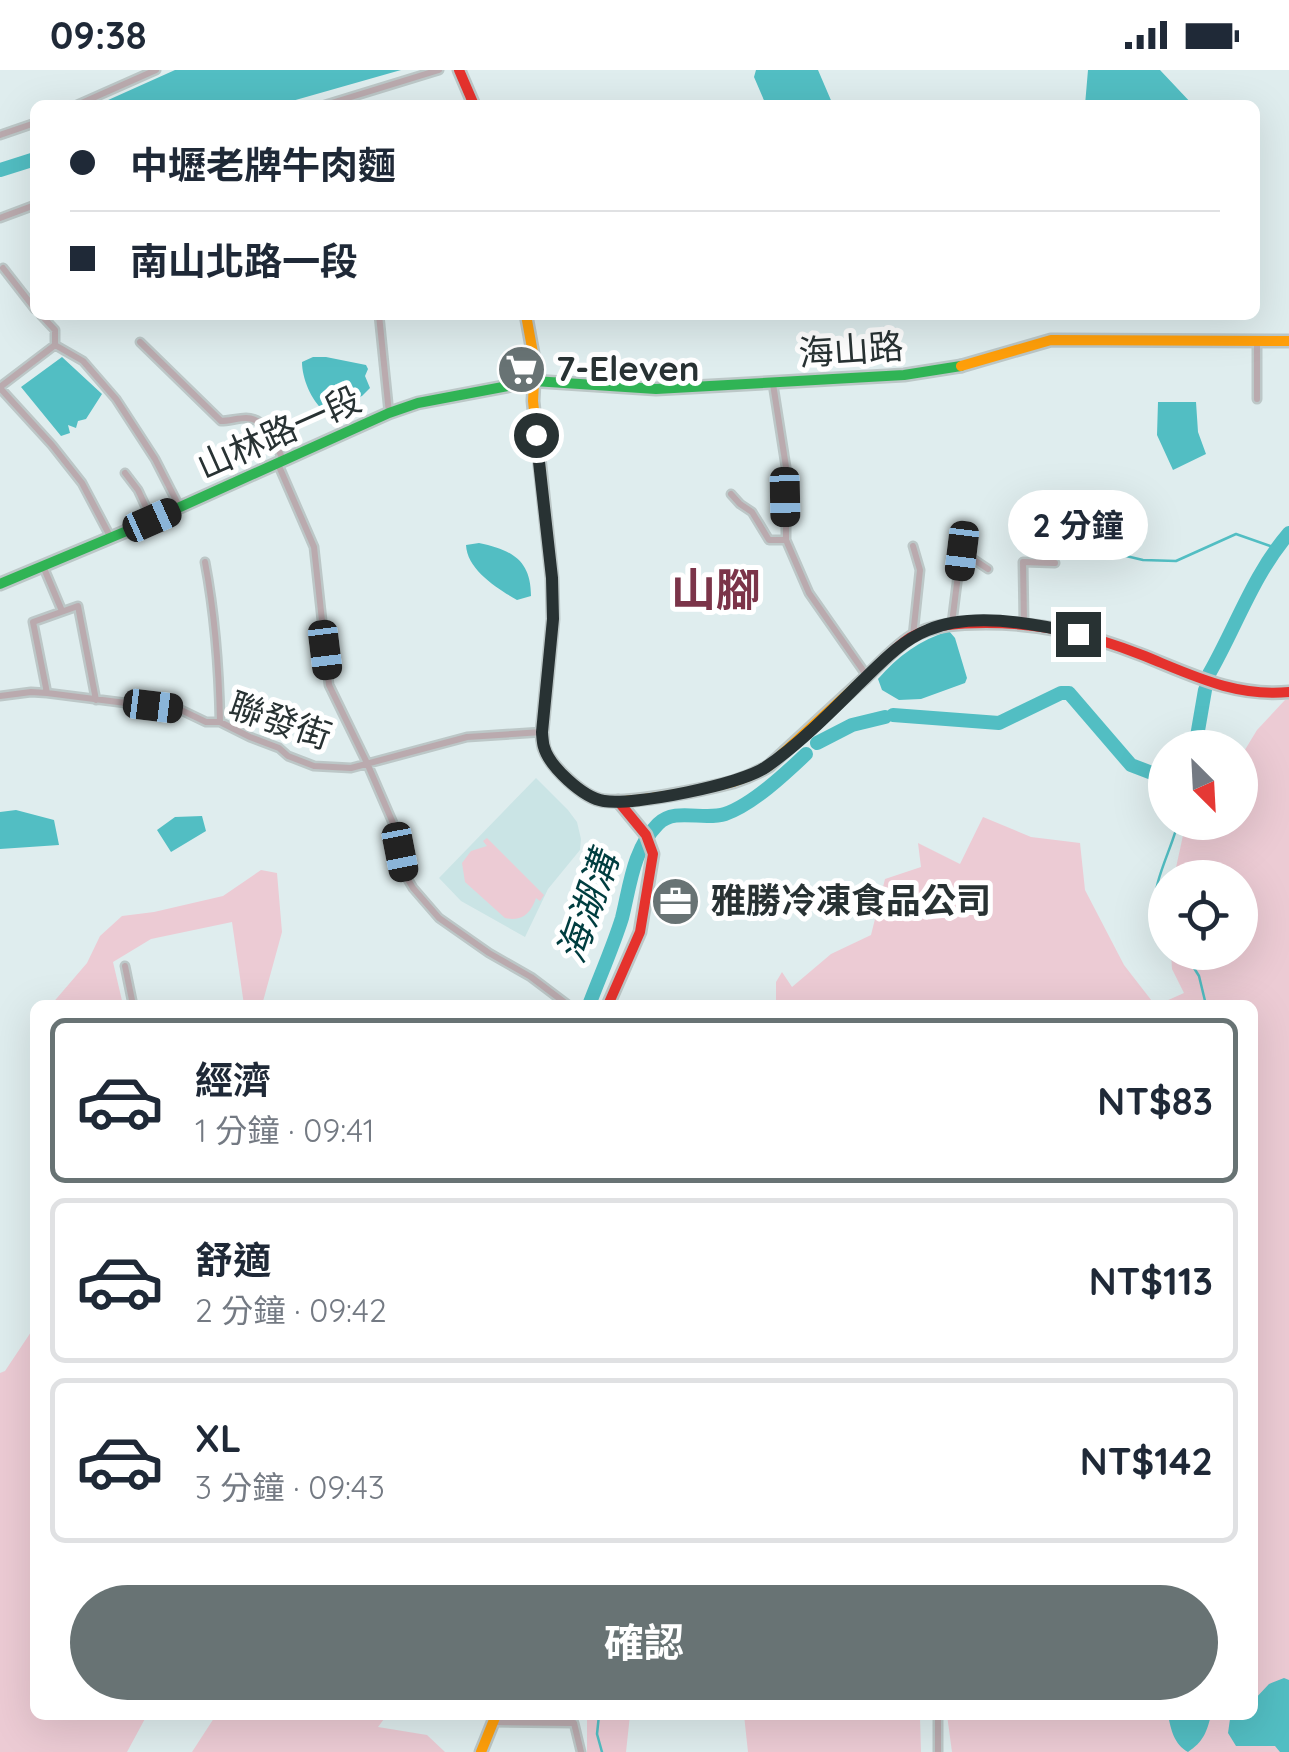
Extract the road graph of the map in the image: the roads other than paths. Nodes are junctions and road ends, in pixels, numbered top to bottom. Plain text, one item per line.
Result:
1 (132, 70) edge
2 (156, 70) edge
3 (439, 70) edge
4 (459, 70) edge
5 (136, 79) junction
6 (88, 100) edge
7 (340, 100) edge
8 (472, 100) edge
9 (30, 125) edge
10 (0, 135) edge
11 (30, 208) edge
12 (0, 218) edge
13 (3, 268) dead end
14 (30, 303) edge
15 (45, 320) edge
16 (380, 320) edge
17 (527, 320) edge
18 (1257, 341) junction
19 (140, 342) dead end
20 (1289, 342) edge
21 (55, 345) junction
22 (534, 381) junction
23 (773, 384) junction
24 (0, 388) edge
25 (1257, 399) dead end
26 (389, 413) junction
27 (281, 462) junction
28 (125, 473) dead end
29 (731, 494) dead end
30 (180, 508) junction
31 (152, 520) junction
32 (111, 538) junction
33 (786, 540) junction
34 (913, 546) dead end
35 (205, 562) dead end
36 (1055, 562) dead end
37 (43, 566) junction
38 (988, 570) dead end
39 (0, 584) edge
40 (62, 612) junction
41 (952, 622) junction
42 (1024, 623) junction
43 (913, 636) junction
44 (866, 676) junction
45 (1289, 692) edge
46 (47, 693) junction
47 (0, 696) edge
48 (96, 700) junction
49 (220, 722) junction
50 (542, 732) junction
51 (367, 763) junction
52 (618, 801) junction
53 (125, 966) dead end
54 (132, 1000) edge
55 (561, 1000) edge
56 (610, 1000) edge
57 (495, 1720) edge
58 (515, 1720) edge
59 (938, 1720) edge
60 (480, 1752) edge
61 (580, 1752) edge
62 (938, 1752) edge

1 - 5 street
2 - 5 street
3 - 7 street
4 - 8 street
5 - 6 street
9 - 10 street
11 - 12 street
13 - 14 street
15 - 21 street
16 - 26 street
17 - 22 street
18 - 20 street, 海山路
18 - 23 street, 海山路
18 - 25 street
19 - 27 street
21 - 24 street
21 - 30 street
22 - 23 street, 海山路
22 - 26 street, 山林路一段
22 - 50 street
23 - 33 street
24 - 32 street
26 - 27 street, 山林路一段
27 - 30 street, 山林路一段
27 - 51 street
28 - 31 street
29 - 33 street
30 - 31 street, 山林路一段
31 - 32 street, 山林路一段
32 - 37 street, 山林路一段
33 - 44 street
34 - 43 street
35 - 49 street
36 - 42 street
37 - 39 street, 山林路一段
37 - 40 street
38 - 41 street
40 - 46 street
40 - 48 street
41 - 42 street
41 - 43 street
42 - 45 street
43 - 44 street
44 - 52 street
46 - 47 street, 聯發街
46 - 48 street, 聯發街
48 - 49 street, 聯發街
49 - 51 street, 聯發街
50 - 51 street, 聯發街
50 - 52 street
51 - 55 street
52 - 56 street
53 - 54 street
57 - 60 street
58 - 61 street
59 - 62 street

